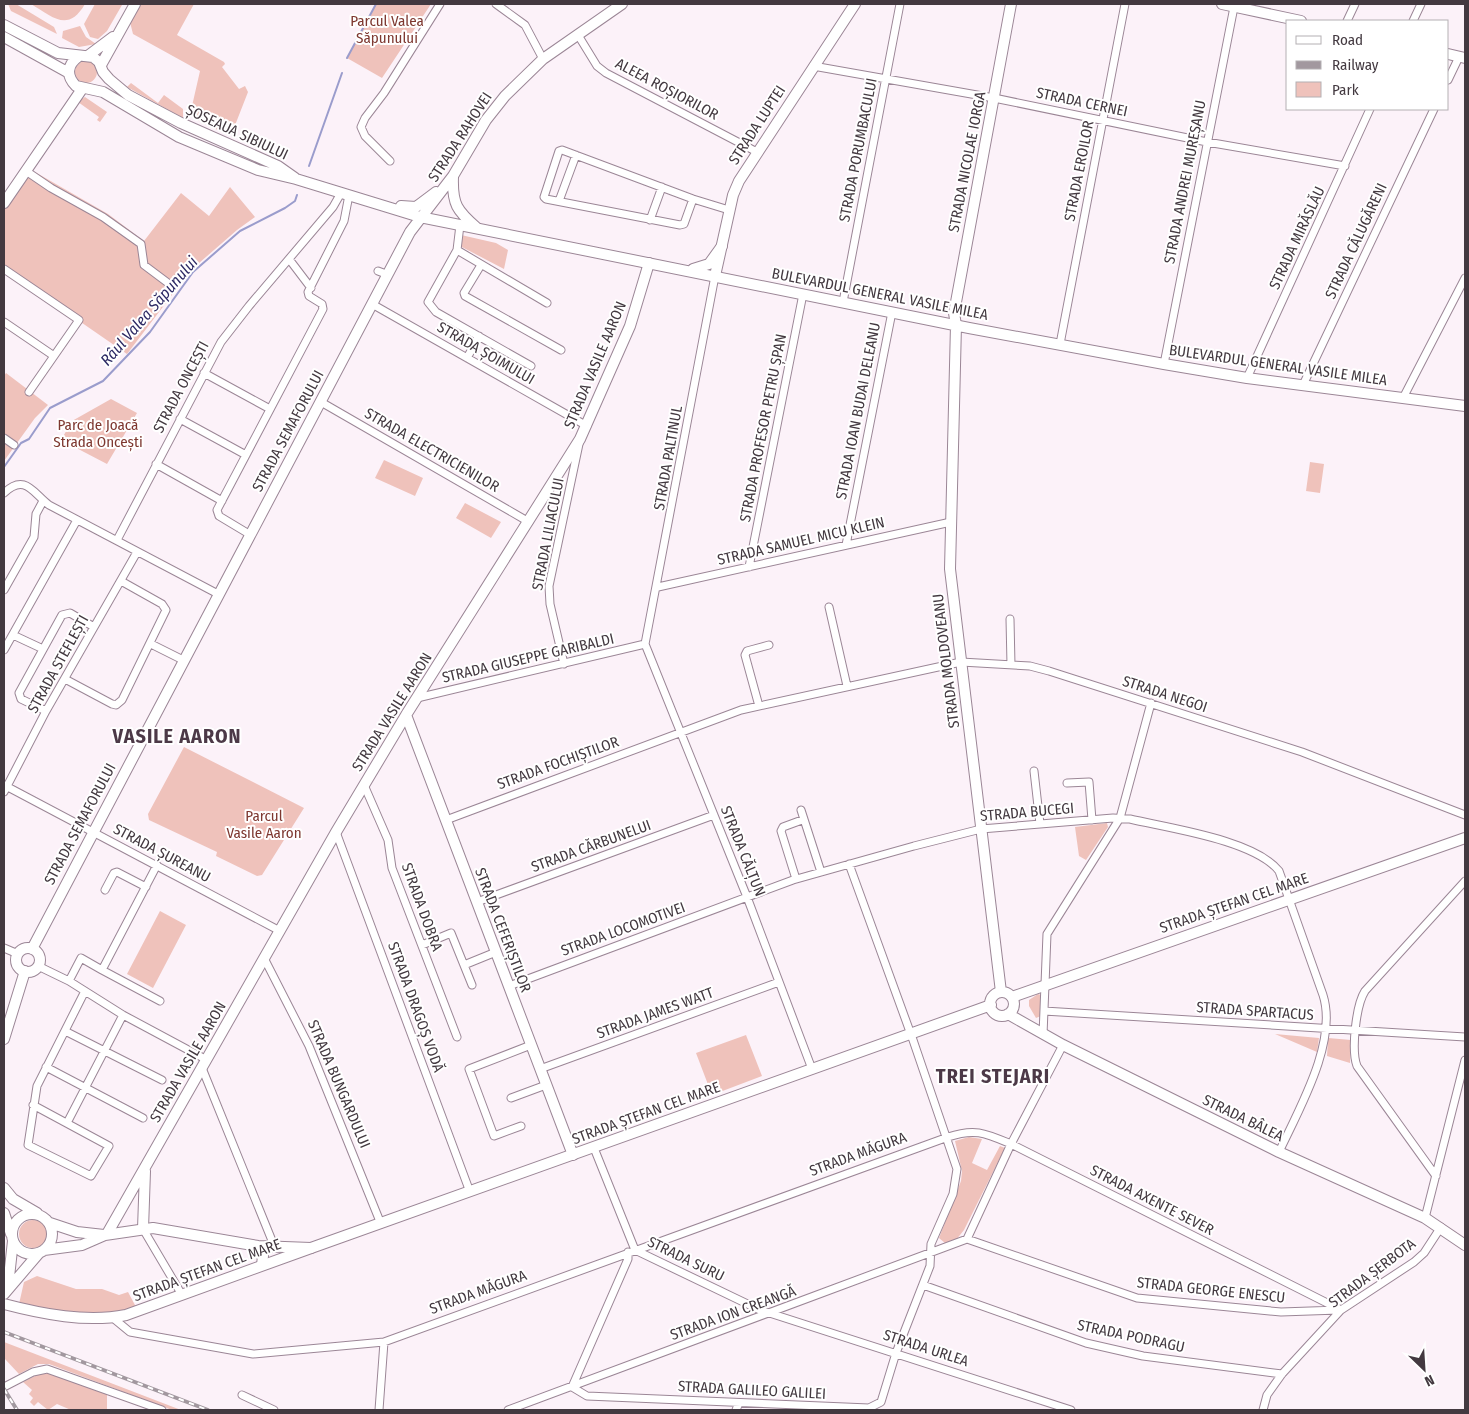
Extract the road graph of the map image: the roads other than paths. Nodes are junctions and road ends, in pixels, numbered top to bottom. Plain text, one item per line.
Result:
1 (135, 4) edge
2 (440, 4) edge
3 (496, 4) edge
4 (622, 4) edge
5 (855, 4) edge
6 (900, 4) edge
7 (1011, 4) edge
8 (1125, 4) edge
9 (1222, 4) edge
10 (1355, 4) edge
11 (1421, 4) edge
12 (1234, 7) junction
13 (1253, 7) edge
14 (1298, 20) edge
15 (1347, 20) edge
16 (1413, 20) edge
17 (4, 25) edge
18 (116, 35) junction
19 (578, 35) junction
20 (4, 37) edge
21 (1449, 54) edge
22 (89, 55) junction
23 (78, 57) junction
24 (1462, 57) edge
25 (543, 59) junction
26 (813, 66) junction
27 (102, 68) junction
28 (69, 74) junction
29 (886, 78) junction
30 (1449, 78) edge
31 (86, 88) junction
32 (994, 98) junction
33 (1370, 110) edge
34 (1434, 110) edge
35 (1103, 121) junction
36 (1207, 142) junction
37 (757, 152) junction
38 (576, 155) junction
39 (390, 160) dead end
40 (1345, 166) junction
41 (26, 171) junction
42 (453, 176) junction
43 (296, 179) junction
44 (662, 187) junction
45 (345, 194) junction
46 (693, 198) junction
47 (365, 199) junction
48 (559, 201) junction
49 (4, 204) edge
50 (730, 210) junction
51 (420, 217) junction
52 (650, 220) junction
53 (460, 225) junction
54 (478, 229) junction
55 (722, 246) junction
56 (457, 250) junction
57 (289, 259) junction
58 (649, 263) junction
59 (481, 265) junction
60 (4, 269) edge
61 (682, 269) junction
62 (715, 276) junction
63 (1465, 278) edge
64 (172, 286) dead end
65 (311, 288) junction
66 (803, 294) junction
67 (843, 302) junction
68 (547, 303) dead end
69 (372, 304) junction
70 (892, 312) junction
71 (4, 322) edge
72 (956, 325) junction
73 (480, 336) junction
74 (1060, 344) junction
75 (560, 350) dead end
76 (54, 356) junction
77 (466, 358) junction
78 (1164, 364) junction
79 (531, 366) dead end
80 (204, 373) junction
81 (1247, 378) junction
82 (1303, 385) junction
83 (30, 392) dead end
84 (1403, 398) junction
85 (321, 402) junction
86 (1465, 406) edge
87 (270, 409) junction
88 (180, 419) junction
89 (587, 426) junction
90 (4, 438) edge
91 (580, 438) junction
92 (14, 445) dead end
93 (246, 455) junction
94 (156, 464) junction
95 (4, 493) edge
96 (43, 501) junction
97 (222, 501) junction
98 (77, 520) junction
99 (529, 522) junction
100 (951, 522) junction
101 (250, 534) junction
102 (116, 540) junction
103 (846, 545) junction
104 (137, 552) junction
105 (749, 567) junction
106 (120, 581) junction
107 (658, 587) junction
108 (4, 590) edge
109 (218, 594) junction
110 (829, 607) dead end
111 (1010, 619) dead end
112 (94, 628) junction
113 (13, 634) junction
114 (151, 644) junction
115 (645, 644) junction
116 (769, 646) dead end
117 (43, 649) junction
118 (4, 650) edge
119 (183, 660) junction
120 (961, 662) junction
121 (564, 664) junction
122 (1011, 665) junction
123 (65, 679) junction
124 (847, 686) junction
125 (417, 698) junction
126 (1151, 703) junction
127 (759, 706) junction
128 (46, 711) junction
129 (406, 715) junction
130 (680, 733) junction
131 (1034, 771) dead end
132 (1067, 783) dead end
133 (364, 785) junction
134 (5, 788) edge
135 (802, 810) dead end
136 (714, 815) junction
137 (1465, 815) edge
138 (1120, 818) junction
139 (446, 820) junction
140 (802, 820) dead end
141 (1092, 820) junction
142 (1040, 824) junction
143 (981, 829) junction
144 (94, 832) junction
145 (336, 832) junction
146 (1465, 838) edge
147 (849, 864) junction
148 (157, 865) junction
149 (821, 872) junction
150 (796, 879) junction
151 (1465, 881) edge
152 (146, 886) junction
153 (105, 890) dead end
154 (747, 897) junction
155 (1289, 900) junction
156 (477, 902) junction
157 (280, 931) junction
158 (422, 945) junction
159 (4, 948) edge
160 (32, 949) junction
161 (496, 952) junction
162 (18, 954) junction
163 (264, 958) junction
164 (464, 965) junction
165 (38, 966) junction
166 (102, 970) junction
167 (25, 971) junction
168 (69, 981) junction
169 (779, 982) junction
170 (472, 984) dead end
171 (1045, 985) junction
172 (509, 986) junction
173 (85, 991) junction
174 (1001, 992) junction
175 (1012, 997) junction
176 (160, 1001) dead end
177 (991, 1005) junction
178 (1044, 1011) junction
179 (1008, 1014) junction
180 (123, 1015) junction
181 (1324, 1029) junction
182 (1357, 1030) junction
183 (65, 1031) junction
184 (911, 1033) junction
185 (1043, 1035) junction
186 (1465, 1037) edge
187 (457, 1038) dead end
188 (4, 1039) edge
189 (531, 1045) junction
190 (1063, 1045) junction
191 (104, 1051) junction
192 (1465, 1060) edge
193 (205, 1064) junction
194 (46, 1067) junction
195 (540, 1069) junction
196 (812, 1069) junction
197 (162, 1080) dead end
198 (546, 1085) junction
199 (85, 1088) junction
200 (511, 1098) dead end
201 (34, 1105) junction
202 (142, 1118) dead end
203 (67, 1123) junction
204 (521, 1126) dead end
205 (948, 1137) junction
206 (1011, 1144) junction
207 (594, 1148) junction
208 (1280, 1152) junction
209 (573, 1155) junction
210 (145, 1170) junction
211 (1436, 1176) junction
212 (4, 1188) edge
213 (470, 1192) junction
214 (4, 1213) edge
215 (38, 1214) junction
216 (1425, 1218) junction
217 (50, 1223) junction
218 (381, 1224) junction
219 (1441, 1227) junction
220 (143, 1229) junction
221 (106, 1234) junction
222 (12, 1237) junction
223 (967, 1239) junction
224 (1465, 1245) edge
225 (258, 1246) junction
226 (275, 1248) junction
227 (311, 1248) junction
228 (632, 1251) junction
229 (41, 1252) junction
230 (931, 1254) junction
231 (8, 1265) edge
232 (262, 1266) junction
233 (923, 1285) junction
234 (6, 1290) edge
235 (182, 1295) junction
236 (4, 1304) edge
237 (1341, 1310) junction
238 (772, 1313) junction
239 (113, 1318) junction
240 (384, 1342) junction
241 (896, 1353) junction
242 (1282, 1374) junction
243 (4, 1387) edge
244 (572, 1387) junction
245 (242, 1395) dead end
246 (737, 1407) edge
247 (829, 1409) edge
248 (162, 1410) edge
249 (274, 1410) edge
250 (378, 1410) edge
251 (508, 1410) edge
252 (1071, 1410) edge
253 (1263, 1410) edge

1 - 18 main road
2 - 39 street
3 - 25 street
4 - 19 main road, STRADA RAHOVEI
5 - 26 main road, STRADA LUPTEI
6 - 29 street, STRADA PORUMBACULUI
7 - 32 main road, STRADA NICOLAE IORGA
8 - 35 street, STRADA EROILOR
9 - 12 main road
10 - 15 street
11 - 16 street
12 - 13 main road
12 - 36 street, STRADA ANDREI MUREȘANU
13 - 14 main road
17 - 23 main road
18 - 22 main road
18 - 27 main road
19 - 25 main road, STRADA RAHOVEI
19 - 37 street, ALEEA ROȘIORILOR
20 - 28 main road, ȘOSEAUA SIBIULUI
21 - 24 main road
22 - 23 main road
22 - 27 main road, ȘOSEAUA SIBIULUI
23 - 28 main road
24 - 30 street
25 - 42 main road, STRADA RAHOVEI
26 - 29 street, STRADA CERNEI
26 - 37 main road, STRADA LUPTEI
27 - 31 main road
27 - 43 main road, ȘOSEAUA SIBIULUI
28 - 31 main road, ȘOSEAUA SIBIULUI
29 - 32 street, STRADA CERNEI
29 - 67 street, STRADA PORUMBACULUI
31 - 41 main road
31 - 43 main road, ȘOSEAUA SIBIULUI
32 - 35 street, STRADA CERNEI
32 - 72 main road, STRADA NICOLAE IORGA
33 - 40 street, STRADA MIRĂSLĂU
34 - 82 street, STRADA CĂLUGĂRENI
35 - 36 street, STRADA CERNEI
35 - 74 street, STRADA EROILOR
36 - 40 street, STRADA CERNEI
36 - 78 street, STRADA ANDREI MUREȘANU
37 - 50 main road, STRADA LUPTEI
38 - 44 street
38 - 48 street
38 - 48 street
40 - 81 street, STRADA MIRĂSLĂU
41 - 49 main road
41 - 64 street
42 - 47 main road
42 - 51 main road, STRADA RAHOVEI
42 - 54 main road
43 - 45 main road, BULEVARDUL GENERAL VASILE MILEA
44 - 46 street
44 - 52 street
45 - 47 main road, BULEVARDUL GENERAL VASILE MILEA
45 - 57 street, STRADA ONCEȘTI
45 - 65 street
46 - 50 street
46 - 52 street
47 - 51 main road, BULEVARDUL GENERAL VASILE MILEA
48 - 52 street
50 - 55 main road, STRADA LUPTEI
51 - 53 main road, BULEVARDUL GENERAL VASILE MILEA
51 - 69 main road, STRADA SEMAFORULUI
53 - 54 main road, BULEVARDUL GENERAL VASILE MILEA
53 - 56 street
54 - 58 main road, BULEVARDUL GENERAL VASILE MILEA
55 - 61 main road
55 - 62 main road, STRADA LUPTEI
56 - 59 street
56 - 73 street, STRADA ȘOIMULUI
57 - 65 street
57 - 80 street, STRADA ONCEȘTI
58 - 61 main road, BULEVARDUL GENERAL VASILE MILEA
58 - 89 main road, STRADA VASILE AARON
59 - 68 street
59 - 75 street
60 - 76 street
61 - 62 main road, BULEVARDUL GENERAL VASILE MILEA
62 - 66 main road, BULEVARDUL GENERAL VASILE MILEA
62 - 107 street, STRADA PALTINUL
63 - 84 street
65 - 87 street
66 - 67 main road, BULEVARDUL GENERAL VASILE MILEA
66 - 105 street, STRADA PROFESOR PETRU ȘPAN
67 - 70 main road, BULEVARDUL GENERAL VASILE MILEA
69 - 77 street, STRADA ȘOIMULUI
69 - 85 main road, STRADA SEMAFORULUI
70 - 72 main road, BULEVARDUL GENERAL VASILE MILEA
70 - 103 street, STRADA IOAN BUDAI DELEANU
71 - 76 street
72 - 74 main road, BULEVARDUL GENERAL VASILE MILEA
72 - 100 main road, STRADA MOLDOVEANU
73 - 77 street
73 - 79 street, STRADA ȘOIMULUI
74 - 78 main road, BULEVARDUL GENERAL VASILE MILEA
76 - 83 street
77 - 89 street, STRADA ȘOIMULUI
78 - 81 main road, BULEVARDUL GENERAL VASILE MILEA
80 - 87 street
80 - 88 street, STRADA ONCEȘTI
81 - 82 main road, BULEVARDUL GENERAL VASILE MILEA
82 - 84 main road, BULEVARDUL GENERAL VASILE MILEA
84 - 86 main road, BULEVARDUL GENERAL VASILE MILEA
85 - 99 street, STRADA ELECTRICIENILOR
85 - 101 main road, STRADA SEMAFORULUI
87 - 93 street
88 - 93 street
88 - 94 street, STRADA ONCEȘTI
89 - 91 main road, STRADA VASILE AARON
90 - 92 street
91 - 99 main road, STRADA VASILE AARON
91 - 121 street, STRADA LILIACULUI
93 - 97 street
94 - 97 street
94 - 102 street, STRADA ONCEȘTI
95 - 96 street
96 - 98 street
96 - 108 street
97 - 101 street
98 - 102 street
98 - 113 street
99 - 125 main road, STRADA VASILE AARON
100 - 103 street, STRADA SAMUEL MICU KLEIN
100 - 120 main road, STRADA MOLDOVEANU
101 - 109 main road, STRADA SEMAFORULUI
102 - 104 street
103 - 105 street, STRADA SAMUEL MICU KLEIN
104 - 106 street, STRADA STEFLEȘTI
104 - 109 street
105 - 107 street, STRADA SAMUEL MICU KLEIN
106 - 112 street, STRADA STEFLEȘTI
106 - 114 street
107 - 115 street, STRADA PALTINUL
109 - 119 main road, STRADA SEMAFORULUI
110 - 124 street
111 - 122 street
112 - 117 street
112 - 123 street, STRADA STEFLEȘTI
113 - 117 street
113 - 118 street
114 - 119 street
114 - 123 street
115 - 121 street, STRADA GIUSEPPE GARIBALDI
115 - 130 street, STRADA CĂLȚUN
116 - 127 street
117 - 128 street
119 - 144 main road, STRADA SEMAFORULUI
120 - 122 street, STRADA NEGOI
120 - 124 street, STRADA NEGOI
120 - 143 main road, STRADA MOLDOVEANU
121 - 125 street, STRADA GIUSEPPE GARIBALDI
122 - 126 street, STRADA NEGOI
123 - 128 street, STRADA STEFLEȘTI
124 - 127 street, STRADA NEGOI
125 - 129 main road, STRADA VASILE AARON
126 - 137 street, STRADA NEGOI
126 - 138 street
127 - 130 street, STRADA NEGOI
128 - 134 street, STRADA STEFLEȘTI
129 - 133 main road, STRADA VASILE AARON
129 - 139 main road, STRADA CEFERIȘTILOR
130 - 136 street, STRADA CĂLȚUN
130 - 139 street, STRADA FOCHIȘTILOR
131 - 142 street
132 - 141 street
133 - 145 main road, STRADA VASILE AARON
133 - 158 street, STRADA DOBRA
134 - 144 street, STRADA ȘUREANU
135 - 149 street
136 - 154 street, STRADA CĂLȚUN
136 - 156 street, STRADA CĂRBUNELUI
138 - 141 street, STRADA BUCEGI
138 - 155 street, STRADA BUCEGI
138 - 171 street
139 - 156 main road, STRADA CEFERIȘTILOR
140 - 150 street
141 - 142 street, STRADA BUCEGI
142 - 143 street, STRADA BUCEGI
143 - 147 street, STRADA BUCEGI
143 - 174 main road, STRADA MOLDOVEANU
144 - 148 street, STRADA ȘUREANU
144 - 160 main road, STRADA SEMAFORULUI
145 - 157 main road, STRADA VASILE AARON
145 - 213 street, STRADA DRAGOȘ VODĂ
146 - 155 main road, STRADA ȘTEFAN CEL MARE
147 - 149 street, STRADA BUCEGI
147 - 184 street
148 - 152 street
148 - 157 street, STRADA ȘUREANU
149 - 150 street, STRADA BUCEGI
150 - 154 street, STRADA BUCEGI
151 - 182 street
152 - 153 street
152 - 166 street
154 - 169 street, STRADA CĂLȚUN
154 - 172 street, STRADA LOCOMOTIVEI
155 - 171 main road, STRADA ȘTEFAN CEL MARE
155 - 181 street, STRADA BUCEGI
156 - 161 main road, STRADA CEFERIȘTILOR
157 - 163 main road, STRADA VASILE AARON
158 - 164 street
158 - 187 street, STRADA DOBRA
159 - 162 street
160 - 162 main road
160 - 165 main road
161 - 164 street
161 - 172 main road, STRADA CEFERIȘTILOR
162 - 167 main road
163 - 193 main road, STRADA VASILE AARON
163 - 218 street, STRADA BUNGARDULUI
164 - 170 street
165 - 167 main road
165 - 168 street
166 - 168 street
166 - 176 street
167 - 188 main road
168 - 173 street
169 - 195 street, STRADA JAMES WATT
169 - 196 street, STRADA CĂLȚUN
171 - 175 main road, STRADA ȘTEFAN CEL MARE
171 - 178 street
172 - 189 main road, STRADA CEFERIȘTILOR
173 - 180 street
173 - 183 street
174 - 175 main road
174 - 177 main road
175 - 179 main road
177 - 179 main road
177 - 184 main road, STRADA ȘTEFAN CEL MARE
178 - 181 street, STRADA SPARTACUS
178 - 185 street
179 - 185 main road, STRADA BÂLEA
180 - 191 street
180 - 193 street
181 - 182 street, STRADA SPARTACUS
181 - 208 street, STRADA BUCEGI
182 - 186 street, STRADA SPARTACUS
182 - 211 street
183 - 191 street
183 - 194 street
184 - 196 main road, STRADA ȘTEFAN CEL MARE
184 - 205 street
185 - 190 main road, STRADA BÂLEA
189 - 195 main road, STRADA CEFERIȘTILOR
189 - 204 street
190 - 206 street
190 - 208 main road, STRADA BÂLEA
191 - 197 street
191 - 199 street
192 - 211 street
193 - 210 main road, STRADA VASILE AARON
193 - 226 street
194 - 199 street
194 - 201 street
195 - 198 main road, STRADA CEFERIȘTILOR
196 - 207 main road, STRADA ȘTEFAN CEL MARE
198 - 200 street
198 - 209 main road, STRADA CEFERIȘTILOR
199 - 202 street
199 - 203 street
201 - 203 street
201 - 203 street
205 - 206 street, STRADA AXENTE SEVER
205 - 228 street, STRADA MĂGURA
205 - 230 street
206 - 223 street
206 - 237 street, STRADA AXENTE SEVER
207 - 209 main road, STRADA ȘTEFAN CEL MARE
207 - 228 street, STRADA SURU
208 - 216 main road, STRADA BÂLEA
209 - 213 main road, STRADA ȘTEFAN CEL MARE
210 - 220 main road, STRADA VASILE AARON
210 - 221 main road, STRADA VASILE AARON
211 - 216 street
212 - 215 main road
213 - 218 main road, STRADA ȘTEFAN CEL MARE
214 - 222 main road
215 - 217 main road
215 - 222 main road
216 - 219 main road, STRADA BÂLEA
217 - 221 main road
217 - 229 main road
218 - 227 main road, STRADA ȘTEFAN CEL MARE
219 - 224 main road, STRADA BÂLEA
219 - 237 street, STRADA ȘERBOTA
220 - 221 main road, STRADA ȘTEFAN CEL MARE
220 - 225 main road, STRADA ȘTEFAN CEL MARE
220 - 235 street
221 - 229 main road, STRADA ȘTEFAN CEL MARE
222 - 229 main road
222 - 231 main road
223 - 230 street, STRADA ION CREANGĂ
223 - 237 street, STRADA GEORGE ENESCU
225 - 226 main road, STRADA ȘTEFAN CEL MARE
225 - 232 main road
226 - 227 main road, STRADA ȘTEFAN CEL MARE
227 - 232 main road, STRADA ȘTEFAN CEL MARE
228 - 238 street, STRADA SURU
228 - 240 street, STRADA MĂGURA
228 - 244 street
229 - 234 main road
230 - 233 street
230 - 238 street, STRADA ION CREANGĂ
231 - 234 main road
232 - 235 main road, STRADA ȘTEFAN CEL MARE
233 - 241 street
233 - 242 street, STRADA PODRAGU
235 - 239 main road, STRADA ȘTEFAN CEL MARE
236 - 239 main road
237 - 242 street, STRADA ȘERBOTA
238 - 241 street, STRADA URLEA
238 - 244 street, STRADA ION CREANGĂ
239 - 240 street, STRADA MĂGURA
240 - 250 street
241 - 247 street, STRADA GALILEO GALILEI
241 - 252 street, STRADA URLEA
242 - 253 street, STRADA ȘERBOTA
243 - 248 street
244 - 246 street, STRADA GALILEO GALILEI
244 - 251 street, STRADA ION CREANGĂ
245 - 249 street
246 - 247 street, STRADA GALILEO GALILEI

